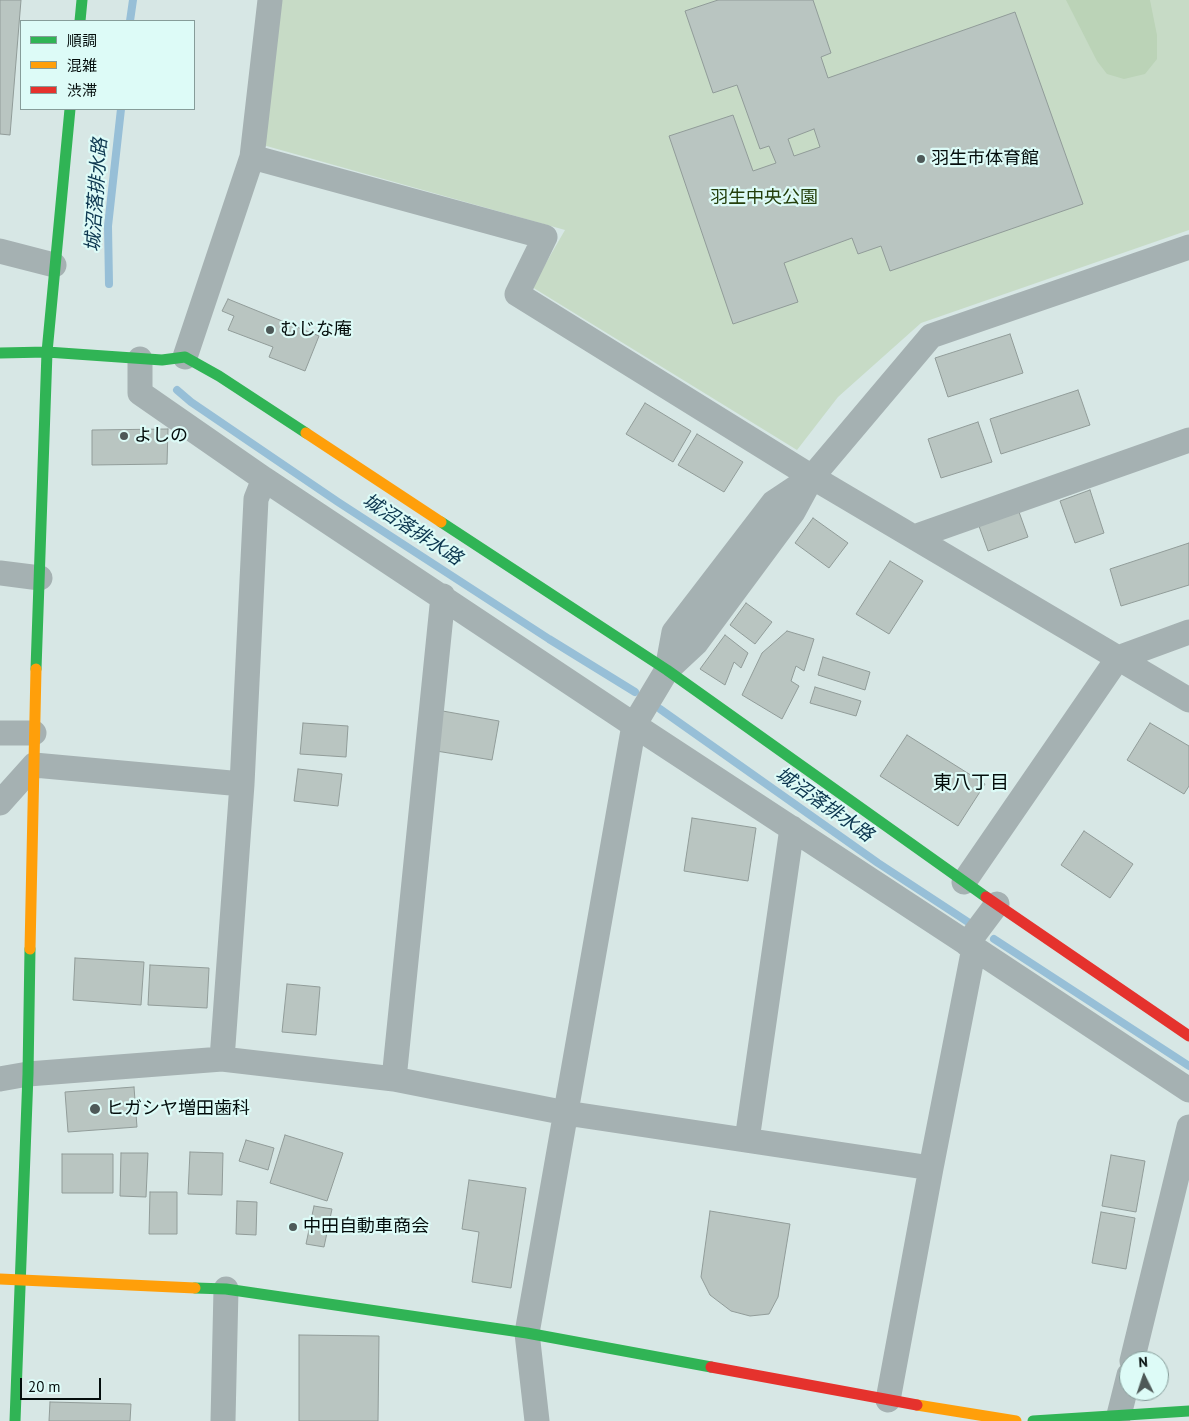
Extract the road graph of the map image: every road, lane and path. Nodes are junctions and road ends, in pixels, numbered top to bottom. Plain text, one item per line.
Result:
1 (82, 0) edge
2 (270, 0) edge
3 (80, 20) edge
4 (70, 110) edge
5 (252, 157) junction
6 (1189, 247) edge
7 (0, 252) edge
8 (54, 265) junction
9 (47, 352) junction
10 (0, 353) edge
11 (185, 356) junction
12 (140, 359) junction
13 (1189, 440) edge
14 (812, 476) junction
15 (264, 479) junction
16 (914, 537) junction
17 (0, 573) edge
18 (40, 578) junction
19 (443, 596) junction
20 (1189, 632) edge
21 (1118, 658) junction
22 (668, 670) junction
23 (1189, 700) edge
24 (634, 725) junction
25 (0, 733) edge
26 (34, 733) junction
27 (34, 765) junction
28 (242, 784) junction
29 (0, 803) edge
30 (792, 828) junction
31 (964, 882) junction
32 (996, 904) junction
33 (971, 946) junction
34 (1189, 1036) edge
35 (222, 1059) junction
36 (28, 1074) junction
37 (0, 1079) edge
38 (394, 1079) junction
39 (1189, 1090) edge
40 (566, 1112) junction
41 (1189, 1127) edge
42 (747, 1140) junction
43 (931, 1168) junction
44 (0, 1278) edge
45 (19, 1279) junction
46 (226, 1289) junction
47 (527, 1333) junction
48 (1134, 1351) edge
49 (888, 1400) junction
50 (1122, 1401) edge
51 (1189, 1410) edge
52 (1119, 1415) junction
53 (15, 1421) edge
54 (223, 1421) edge
55 (537, 1421) edge
56 (1016, 1421) edge
57 (1033, 1421) edge

1 - 3 street
2 - 5 street
4 - 8 street
5 - 11 street
5 - 14 street
6 - 14 street
7 - 8 street
8 - 9 street
9 - 10 street
9 - 12 street
9 - 18 street
11 - 12 street
11 - 22 street
12 - 15 street
13 - 16 street
14 - 16 street
14 - 22 street
15 - 19 street
15 - 28 street
16 - 21 street
17 - 18 street
18 - 26 street
19 - 24 street
19 - 38 street
20 - 21 street
21 - 23 street
21 - 31 street
22 - 24 street
22 - 31 street
24 - 30 street
24 - 40 street
25 - 26 street
26 - 27 street
27 - 28 street
27 - 29 street
27 - 36 street
28 - 35 street
30 - 33 street
30 - 42 street
31 - 32 street
32 - 33 street
32 - 34 street
33 - 39 street
33 - 43 street
35 - 36 street
35 - 38 street
36 - 37 street
36 - 45 street
38 - 40 street
40 - 42 street
40 - 47 street
41 - 48 street
42 - 43 street
43 - 49 street
44 - 45 street
45 - 46 street
45 - 53 street
46 - 47 street
46 - 54 street
47 - 49 street
47 - 55 street
49 - 56 street
50 - 52 street
51 - 52 street
52 - 57 street

